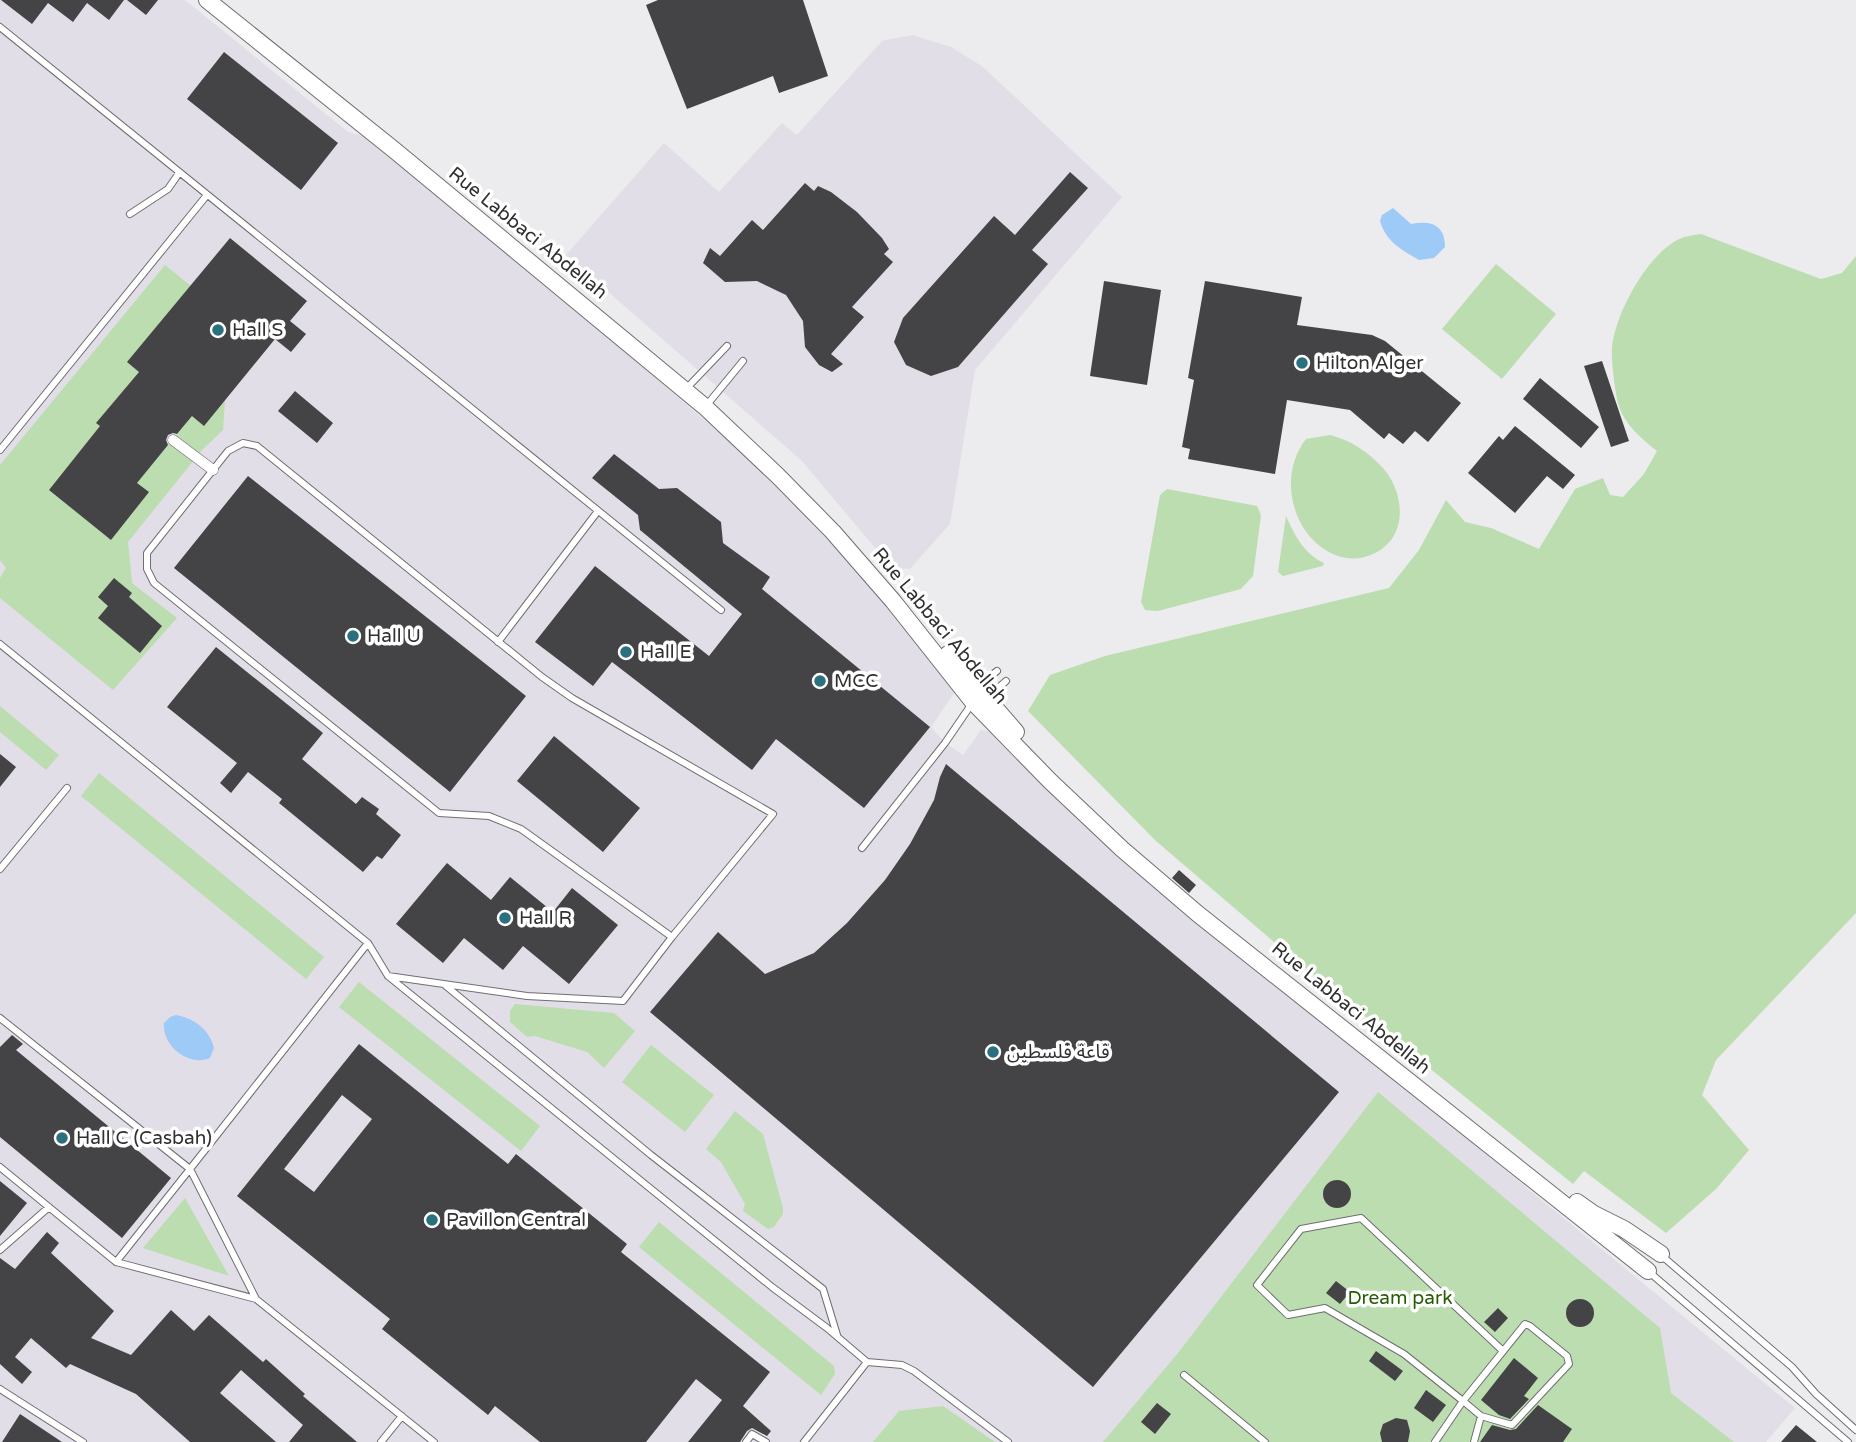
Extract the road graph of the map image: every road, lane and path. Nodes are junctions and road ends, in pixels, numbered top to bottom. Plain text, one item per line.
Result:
1 (207, 0) edge
2 (224, 0) edge
3 (0, 27) edge
4 (179, 173) junction
5 (207, 195) junction
6 (130, 214) dead end
7 (727, 346) dead end
8 (743, 361) dead end
9 (688, 387) junction
10 (707, 404) junction
11 (173, 440) dead end
12 (0, 450) edge
13 (214, 470) junction
14 (598, 511) junction
15 (721, 610) dead end
16 (498, 642) junction
17 (0, 644) edge
18 (997, 671) dead end
19 (1006, 681) dead end
20 (978, 697) junction
21 (66, 788) dead end
22 (862, 848) dead end
23 (0, 869) edge
24 (671, 937) junction
25 (368, 943) junction
26 (388, 976) junction
27 (444, 985) junction
28 (0, 1018) edge
29 (0, 1167) edge
30 (190, 1169) junction
31 (49, 1207) junction
32 (0, 1250) edge
33 (1661, 1254) joint
34 (116, 1262) junction
35 (1648, 1271) joint
36 (256, 1299) junction
37 (838, 1338) junction
38 (1503, 1351) junction
39 (867, 1363) junction
40 (1184, 1375) dead end
41 (0, 1389) edge
42 (1463, 1401) junction
43 (402, 1416) junction
44 (1481, 1416) junction
45 (1856, 1430) edge
46 (83, 1442) edge
47 (381, 1442) edge
48 (434, 1442) edge
49 (746, 1442) edge
50 (766, 1442) edge
51 (804, 1442) edge
52 (1008, 1442) edge
53 (1265, 1442) edge
54 (1435, 1442) edge
55 (1474, 1442) edge
56 (1849, 1442) edge

1 - 9 street, Rue Labbaci Abdellah
2 - 9 street, Rue Labbaci Abdellah
3 - 4 lane
4 - 5 lane
4 - 6 lane
5 - 12 lane
5 - 14 lane
7 - 9 lane
8 - 10 lane
9 - 10 street, Rue Labbaci Abdellah
10 - 20 street, Rue Labbaci Abdellah
11 - 13 street
13 - 16 lane
13 - 24 lane
14 - 15 lane
14 - 16 lane
16 - 24 lane
17 - 25 lane
18 - 20 lane
19 - 20 lane
20 - 22 lane
20 - 33 street, Rue Labbaci Abdellah
20 - 35 street, Rue Labbaci Abdellah
21 - 23 lane
24 - 27 lane
25 - 26 lane
25 - 30 lane
26 - 27 lane
26 - 37 lane
27 - 37 lane
28 - 30 lane
29 - 31 lane
30 - 34 lane
30 - 36 lane
31 - 32 lane
31 - 34 lane
33 - 45 lane
34 - 36 lane
35 - 56 lane
36 - 43 lane
37 - 39 lane
38 - 42 lane
38 - 42 lane
38 - 44 lane
39 - 51 lane
39 - 52 lane
40 - 53 lane
41 - 46 lane
42 - 44 lane
42 - 54 lane
43 - 47 lane
43 - 48 lane
44 - 55 lane
49 - 50 lane

